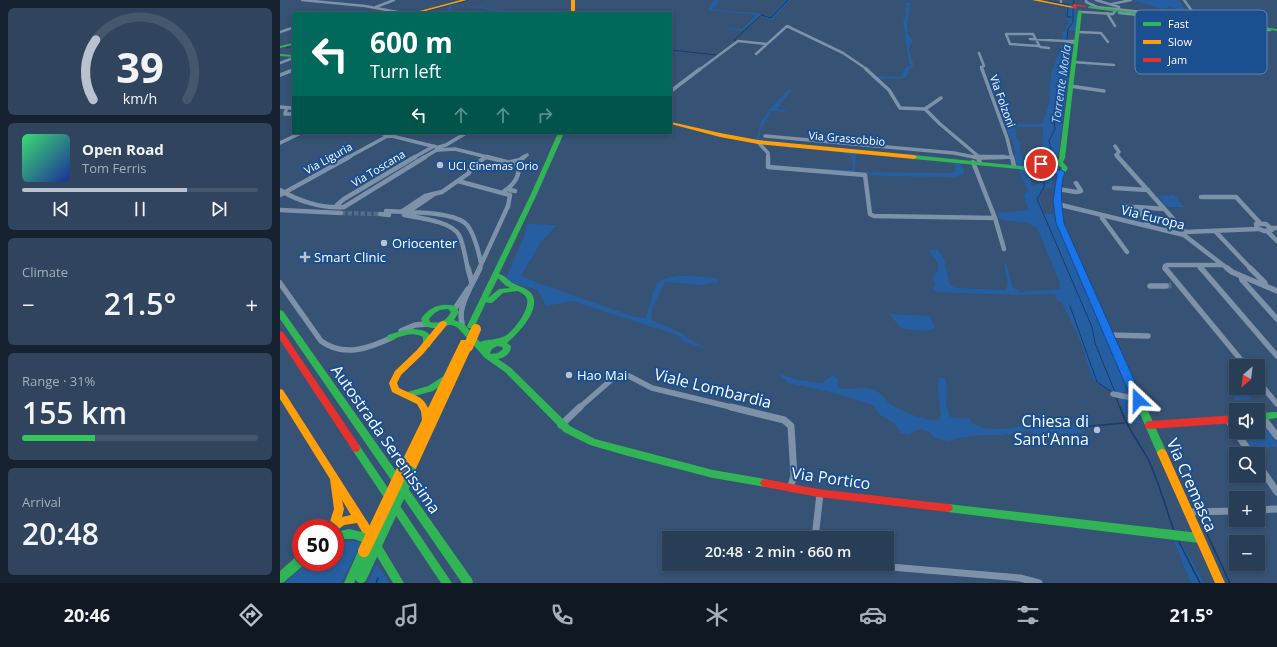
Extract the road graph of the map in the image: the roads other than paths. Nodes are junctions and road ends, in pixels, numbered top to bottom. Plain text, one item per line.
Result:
1 (302, 0) edge
2 (394, 0) edge
3 (465, 0) edge
4 (573, 0) edge
5 (1034, 0) edge
6 (1131, 0) edge
7 (1180, 0) edge
8 (1184, 0) edge
9 (1080, 6) edge
10 (375, 7) junction
11 (1122, 10) junction
12 (1188, 10) edge
13 (1190, 10) edge
14 (398, 12) edge
15 (418, 12) edge
16 (573, 12) edge
17 (1135, 12) edge
18 (1135, 12) edge
19 (1135, 12) edge
20 (1115, 26) dead end
21 (292, 28) edge
22 (1267, 29) edge
23 (1277, 30) edge
24 (280, 32) edge
25 (1030, 39) dead end
26 (1071, 39) junction
27 (1036, 40) junction
28 (1108, 42) dead end
29 (767, 44) junction
30 (1039, 46) junction
31 (1050, 48) dead end
32 (282, 51) edge
33 (979, 53) dead end
34 (756, 54) dead end
35 (292, 56) edge
36 (1073, 62) junction
37 (1114, 65) dead end
38 (292, 70) edge
39 (280, 75) edge
40 (1070, 86) junction
41 (672, 90) edge
42 (1104, 91) dead end
43 (941, 98) dead end
44 (280, 107) edge
45 (292, 108) edge
46 (925, 109) junction
47 (285, 112) junction
48 (280, 114) edge
49 (292, 114) edge
50 (672, 123) edge
51 (299, 134) edge
52 (391, 134) edge
53 (464, 134) edge
54 (557, 138) edge
55 (762, 139) junction
56 (454, 140) junction
57 (280, 143) edge
58 (426, 144) junction
59 (1115, 146) dead end
60 (437, 148) junction
61 (428, 149) junction
62 (455, 149) junction
63 (527, 155) dead end
64 (486, 157) junction
65 (977, 161) junction
66 (510, 163) junction
67 (1020, 165) junction
68 (1045, 170) junction
69 (1061, 173) junction
70 (458, 181) junction
71 (1076, 183) dead end
72 (297, 186) junction
73 (511, 186) junction
74 (1114, 188) dead end
75 (1148, 190) junction
76 (515, 191) dead end
77 (503, 192) junction
78 (281, 193) edge
79 (534, 194) junction
80 (292, 196) junction
81 (1201, 197) dead end
82 (344, 199) junction
83 (320, 204) junction
84 (1057, 204) junction
85 (1126, 207) dead end
86 (1137, 207) junction
87 (1164, 209) junction
88 (280, 210) edge
89 (342, 210) junction
90 (386, 211) tunnel mouth
91 (403, 213) junction
92 (380, 214) tunnel mouth
93 (1103, 216) junction
94 (995, 218) junction
95 (1260, 224) junction
96 (1148, 226) junction
97 (1277, 228) edge
98 (1258, 229) junction
99 (1216, 230) junction
100 (1269, 230) junction
101 (1184, 233) junction
102 (1277, 241) edge
103 (1004, 249) dead end
104 (1127, 252) dead end
105 (1213, 257) junction
106 (481, 264) junction
107 (1198, 265) junction
108 (1205, 265) junction
109 (1223, 265) junction
110 (467, 267) junction
111 (500, 276) junction
112 (1241, 276) junction
113 (280, 283) edge
114 (472, 284) junction
115 (1150, 286) dead end
116 (1166, 286) tunnel mouth
117 (1265, 286) junction
118 (519, 289) junction
119 (1277, 291) edge
120 (489, 301) junction
121 (280, 313) edge
122 (450, 318) junction
123 (1277, 318) edge
124 (462, 322) junction
125 (429, 325) junction
126 (473, 328) junction
127 (515, 332) junction
128 (280, 334) edge
129 (1109, 334) junction
130 (1148, 336) dead end
131 (391, 337) junction
132 (430, 341) junction
133 (466, 345) junction
134 (495, 349) junction
135 (1277, 356) edge
136 (1240, 359) edge
137 (508, 370) junction
138 (448, 373) junction
139 (1265, 389) edge
140 (280, 392) edge
141 (1113, 394) dead end
142 (406, 395) junction
143 (1137, 399) junction
144 (1277, 404) edge
145 (1277, 415) edge
146 (1265, 416) edge
147 (426, 419) junction
148 (1229, 419) edge
149 (1265, 423) edge
150 (561, 425) junction
151 (1149, 425) junction
152 (1277, 436) edge
153 (407, 469) junction
154 (1265, 474) edge
155 (334, 477) junction
156 (790, 488) junction
157 (1277, 492) edge
158 (818, 493) junction
159 (1277, 509) edge
160 (1229, 510) edge
161 (1265, 510) edge
162 (1188, 512) junction
163 (358, 518) junction
164 (337, 519) edge
165 (344, 521) edge
166 (1192, 522) junction
167 (816, 531) edge
168 (344, 535) edge
169 (1181, 537) junction
170 (1199, 538) junction
171 (372, 541) junction
172 (894, 567) edge
173 (292, 568) edge
174 (358, 577) edge
175 (280, 578) edge
176 (349, 583) edge
177 (399, 583) edge
178 (447, 583) edge
179 (468, 583) edge
180 (1039, 583) edge
181 (1220, 583) edge

1 - 10 street
2 - 10 street
3 - 15 main road
4 - 16 main road
5 - 9 main road
6 - 11 street
7 - 12 street
8 - 13 street
9 - 11 main road
9 - 11 street
9 - 11 street
9 - 26 main road, Via Cremasca
10 - 14 street
11 - 17 main road
11 - 18 street
11 - 19 street
11 - 20 street
21 - 24 street
22 - 23 main road
25 - 27 street
26 - 27 street
26 - 28 street
26 - 36 main road, Via Cremasca
27 - 30 street
27 - 30 street
29 - 34 street
29 - 41 street
29 - 46 street
30 - 31 street
32 - 35 main road
33 - 67 street, Via Folzoni
36 - 37 street
36 - 40 main road, Via Cremasca
38 - 39 street
40 - 42 street
40 - 69 main road, Via Cremasca
43 - 46 street
44 - 45 street
44 - 47 street
45 - 47 street
46 - 65 street
47 - 48 street
47 - 49 street
50 - 55 main road, Via Grassobbio
51 - 57 street
52 - 58 street
52 - 72 street, Via Liguria
53 - 56 street
54 - 79 main road
55 - 65 main road, Via Grassobbio
55 - 94 street
56 - 60 street
56 - 62 street
58 - 60 street
58 - 61 street
59 - 75 street
60 - 61 street, Via Toscana
60 - 62 street
60 - 89 street
61 - 82 street, Via Toscana
62 - 64 street
63 - 66 street
64 - 66 street
64 - 70 street
65 - 67 main road, Via Grassobbio
65 - 94 street
66 - 73 street
67 - 68 main road, Via Grassobbio
68 - 69 main road
68 - 69 main road, Via Grassobbio
69 - 71 street
69 - 84 main road, Via Cremasca
70 - 77 street
70 - 91 street
72 - 78 street, Via Liguria
72 - 80 street, Via Liguria
73 - 76 street
73 - 77 street
74 - 75 street
75 - 87 street
77 - 106 street
78 - 80 street, Via Liguria
79 - 111 main road
79 - 126 main road
80 - 83 street
81 - 95 street
82 - 83 street
82 - 89 street, Via Toscana
83 - 89 street
84 - 93 street, Via Europa
84 - 129 main road, Via Cremasca
85 - 86 street
86 - 87 street
86 - 96 street
87 - 101 street
88 - 89 street
90 - 91 street
91 - 92 street
91 - 106 street
91 - 110 street
93 - 96 street, Via Europa
93 - 104 street
94 - 103 street
95 - 98 street
95 - 100 street
96 - 101 street, Via Europa
97 - 100 street
98 - 99 street
98 - 100 street
99 - 101 street
99 - 117 street
100 - 102 street
101 - 105 street, Via Europa
105 - 108 street
105 - 109 street, Via Europa
106 - 114 street
107 - 108 street
107 - 135 street
107 - 136 street
108 - 109 street
109 - 112 street, Via Europa
110 - 114 street
110 - 122 street
111 - 118 main road
111 - 120 main road
112 - 117 street, Via Europa
112 - 123 street
113 - 131 street
114 - 124 street
115 - 116 street
117 - 119 street, Via Europa
118 - 120 main road
118 - 127 main road
120 - 126 main road
121 - 179 main road, Autostrada Serenissima
122 - 124 main road, Via Portico
122 - 125 main road
122 - 125 main road, Via Portico
122 - 132 main road
122 - 134 main road, Via Portico
124 - 134 main road, Via Portico
125 - 131 street
125 - 132 main road
126 - 133 main road, bridge
127 - 134 main road
127 - 134 main road
128 - 178 main road, Autostrada Serenissima
129 - 130 street
129 - 143 main road, Via Cremasca
131 - 132 main road
132 - 142 main road
133 - 138 main road
133 - 153 main road
134 - 137 main road, Via Portico
134 - 137 main road
137 - 150 main road, Via Portico
138 - 142 main road
138 - 147 main road
139 - 144 street
140 - 155 main road
141 - 143 street
142 - 147 main road
143 - 151 main road, Via Cremasca
145 - 146 main road
147 - 153 main road
148 - 151 main road
149 - 152 street
150 - 156 main road, Via Portico
150 - 156 street, Viale Lombardia
151 - 162 main road, Via Cremasca
153 - 174 main road, bridge
153 - 174 main road, bridge
154 - 157 street
155 - 163 main road
155 - 164 main road
156 - 158 main road, Via Portico
158 - 167 street
158 - 169 main road, Via Portico
159 - 161 street
160 - 162 street
162 - 166 main road, Via Cremasca
163 - 165 main road
163 - 171 main road
166 - 169 main road
166 - 170 main road, Via Cremasca
168 - 171 main road
169 - 170 main road, Via Portico
170 - 181 main road, Via Cremasca
171 - 177 main road
172 - 180 street
173 - 175 main road
174 - 176 main road

